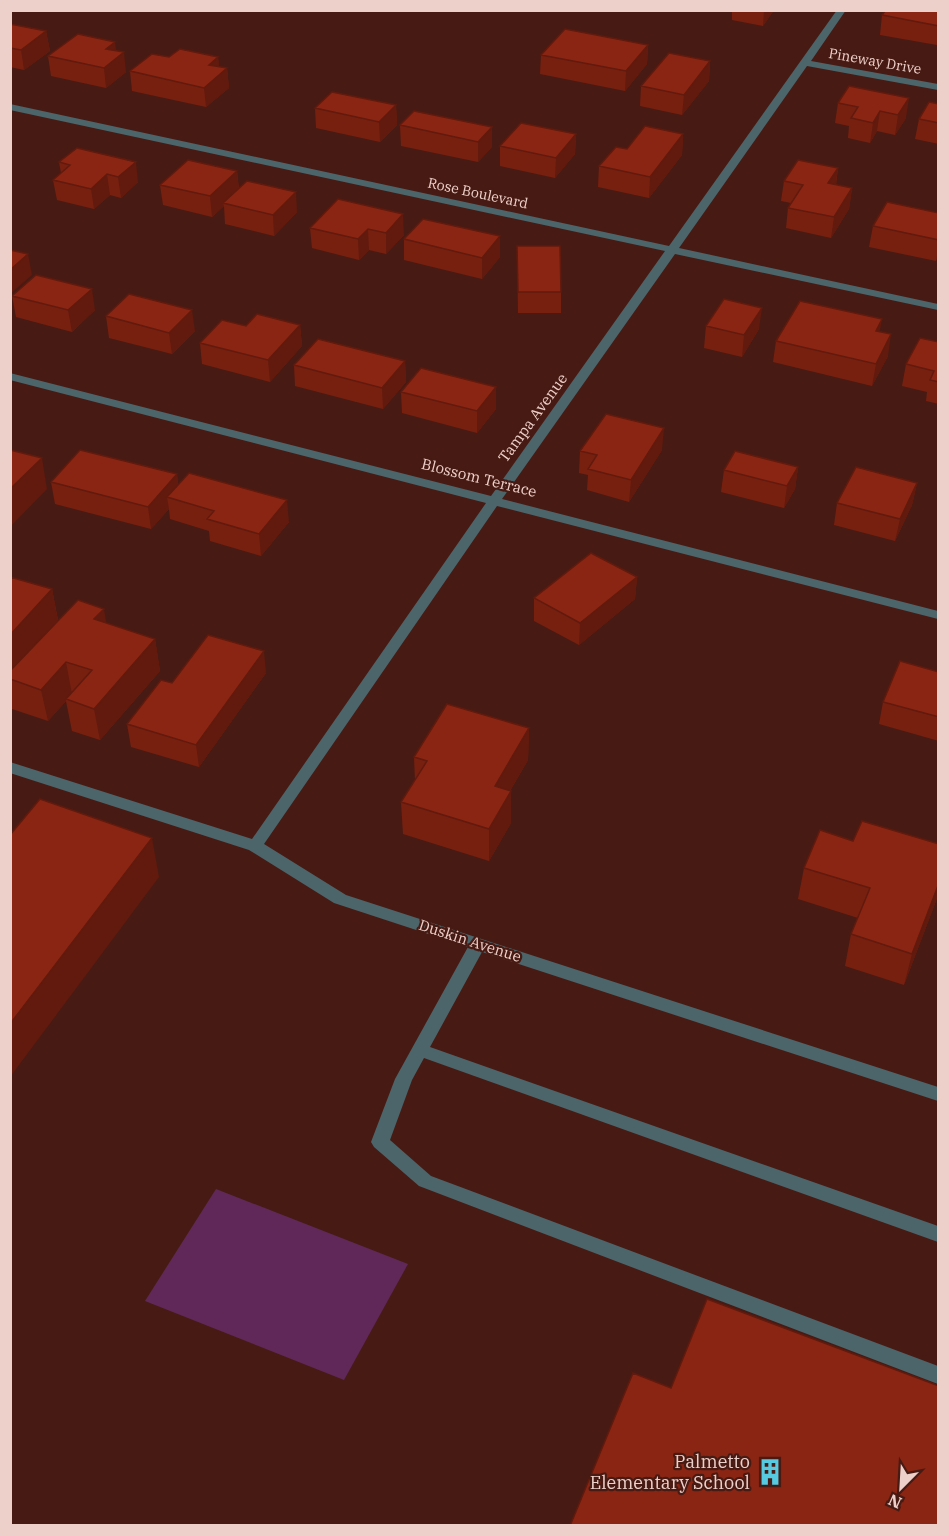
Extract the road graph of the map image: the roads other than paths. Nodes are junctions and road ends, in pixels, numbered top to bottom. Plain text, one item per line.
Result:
1 (842, 10) edge
2 (807, 63) junction
3 (939, 87) edge
4 (10, 107) edge
5 (673, 250) junction
6 (939, 307) edge
7 (10, 376) edge
8 (495, 500) junction
9 (939, 615) edge
10 (10, 767) edge
11 (255, 846) junction
12 (478, 943) junction
13 (420, 1050) junction
14 (939, 1094) edge
15 (939, 1234) edge
16 (939, 1375) edge

1 - 2 street, Tampa Avenue
2 - 3 street, Pineway Drive
2 - 5 street, Tampa Avenue
4 - 5 street, Rose Boulevard
5 - 6 street, Rose Boulevard
5 - 8 street, Tampa Avenue
7 - 8 street, Blossom Terrace
8 - 9 street, Blossom Terrace
8 - 11 street, Tampa Avenue
10 - 11 street, Duskin Avenue
11 - 12 street, Duskin Avenue
12 - 13 street
12 - 14 street, Duskin Avenue
13 - 15 street
13 - 16 street

